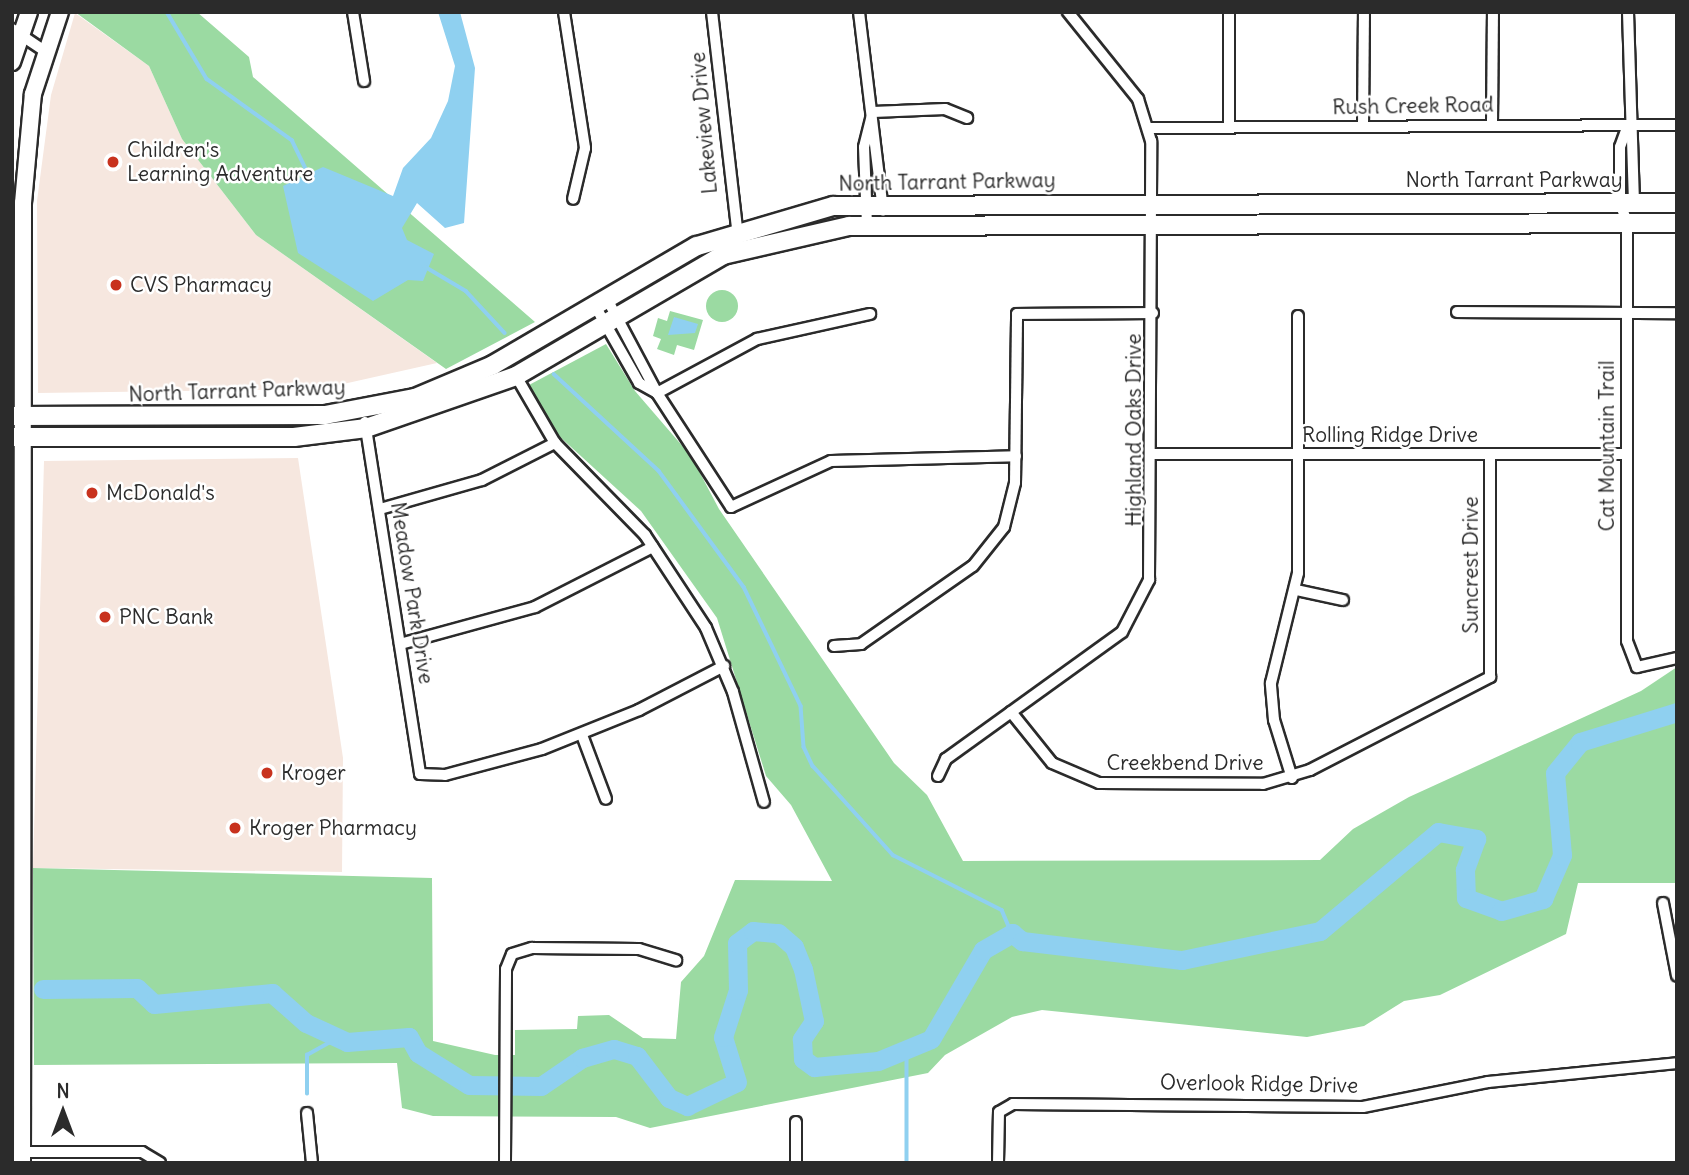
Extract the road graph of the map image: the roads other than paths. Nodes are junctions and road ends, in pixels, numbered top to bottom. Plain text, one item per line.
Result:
1 (29, 12) edge
2 (60, 12) edge
3 (353, 12) edge
4 (564, 12) edge
5 (712, 12) edge
6 (859, 12) edge
7 (1068, 12) edge
8 (1229, 12) edge
9 (1364, 12) edge
10 (1493, 12) edge
11 (1628, 12) edge
12 (17, 30) edge
13 (43, 50) junction
14 (13, 53) edge
15 (364, 81) dead end
16 (873, 112) junction
17 (967, 118) dead end
18 (1492, 124) junction
19 (1363, 125) junction
20 (1628, 125) junction
21 (1677, 125) edge
22 (1149, 128) junction
23 (1228, 128) junction
24 (573, 199) dead end
25 (1153, 202) junction
26 (874, 203) junction
27 (1628, 203) junction
28 (1677, 203) edge
29 (1627, 222) junction
30 (1153, 223) junction
31 (1677, 223) edge
32 (875, 225) junction
33 (737, 229) junction
34 (600, 301) junction
35 (1458, 312) dead end
36 (1153, 313) junction
37 (1627, 313) junction
38 (1677, 313) edge
39 (870, 314) dead end
40 (1298, 316) dead end
41 (609, 318) junction
42 (516, 376) junction
43 (657, 393) junction
44 (362, 410) junction
45 (18, 416) edge
46 (186, 418) junction
47 (366, 428) junction
48 (18, 437) edge
49 (186, 438) junction
50 (555, 443) junction
51 (1153, 454) junction
52 (1298, 454) junction
53 (1490, 454) junction
54 (1626, 454) junction
55 (1016, 456) junction
56 (380, 509) junction
57 (653, 547) junction
58 (1296, 590) junction
59 (1343, 600) dead end
60 (400, 644) junction
61 (834, 646) dead end
62 (1677, 658) edge
63 (18, 666) edge
64 (724, 666) junction
65 (1490, 677) joint
66 (1011, 712) junction
67 (582, 734) junction
68 (938, 776) dead end
69 (1292, 778) junction
70 (606, 799) dead end
71 (764, 802) dead end
72 (18, 844) edge
73 (1663, 903) dead end
74 (676, 960) dead end
75 (1677, 976) edge
76 (1677, 1063) edge
77 (307, 1113) dead end
78 (796, 1122) dead end
79 (22, 1157) edge
80 (158, 1159) edge
81 (312, 1163) edge
82 (505, 1163) edge
83 (796, 1163) edge
84 (998, 1163) edge

1 - 12 main road
2 - 13 main road
3 - 15 street
4 - 24 street
5 - 33 street, Lakeview Drive
6 - 16 street
7 - 22 street, Highland Oaks Drive
8 - 23 street
9 - 19 street
10 - 18 street
11 - 20 street, Cat Mountain Trail
12 - 13 street
12 - 14 main road
13 - 14 street
13 - 45 main road
16 - 17 street
16 - 26 street
16 - 26 street
18 - 19 street, Rush Creek Road
18 - 20 street, Rush Creek Road
19 - 23 street, Rush Creek Road
20 - 21 street, Rush Creek Road
20 - 27 street, Cat Mountain Trail
22 - 23 street, Rush Creek Road
22 - 25 street, Highland Oaks Drive
25 - 26 main road, North Tarrant Parkway
25 - 27 main road, North Tarrant Parkway
25 - 30 street, Highland Oaks Drive
26 - 32 street
26 - 32 street
26 - 33 main road, North Tarrant Parkway
27 - 28 main road, North Tarrant Parkway
27 - 29 street, Cat Mountain Trail
29 - 30 main road, North Tarrant Parkway
29 - 31 main road, North Tarrant Parkway
29 - 37 street, Cat Mountain Trail
30 - 32 main road, North Tarrant Parkway
30 - 36 street, Highland Oaks Drive
32 - 41 main road, North Tarrant Parkway
33 - 34 main road, North Tarrant Parkway
34 - 41 street
34 - 44 main road, North Tarrant Parkway
35 - 37 street
36 - 51 street, Highland Oaks Drive
36 - 55 street
37 - 38 street
37 - 54 street, Cat Mountain Trail
39 - 43 street
40 - 52 street
41 - 42 main road, North Tarrant Parkway
41 - 43 street
42 - 47 main road, North Tarrant Parkway
42 - 50 street
43 - 55 street
44 - 46 main road, North Tarrant Parkway
44 - 47 street, Meadow Park Drive
45 - 46 main road, North Tarrant Parkway
45 - 48 main road
46 - 49 main road
47 - 49 main road, North Tarrant Parkway
47 - 56 street, Meadow Park Drive
48 - 49 main road, North Tarrant Parkway
48 - 63 main road
50 - 56 street
50 - 57 street
51 - 52 street, Rolling Ridge Drive
51 - 66 street, Highland Oaks Drive
52 - 53 street, Rolling Ridge Drive
52 - 58 street
53 - 54 street, Rolling Ridge Drive
53 - 65 street, Suncrest Drive
54 - 62 street, Cat Mountain Trail
55 - 61 street
56 - 60 street, Meadow Park Drive
57 - 60 street
57 - 64 street
58 - 59 street
58 - 69 street
60 - 67 street, Meadow Park Drive
63 - 72 main road
64 - 67 street
64 - 71 street
65 - 69 street, Creekbend Drive
66 - 68 street, Highland Oaks Drive
66 - 69 street, Creekbend Drive
67 - 70 street
72 - 79 main road
73 - 75 street
74 - 82 street
76 - 84 street, Overlook Ridge Drive
77 - 81 street
78 - 83 street
79 - 80 street

